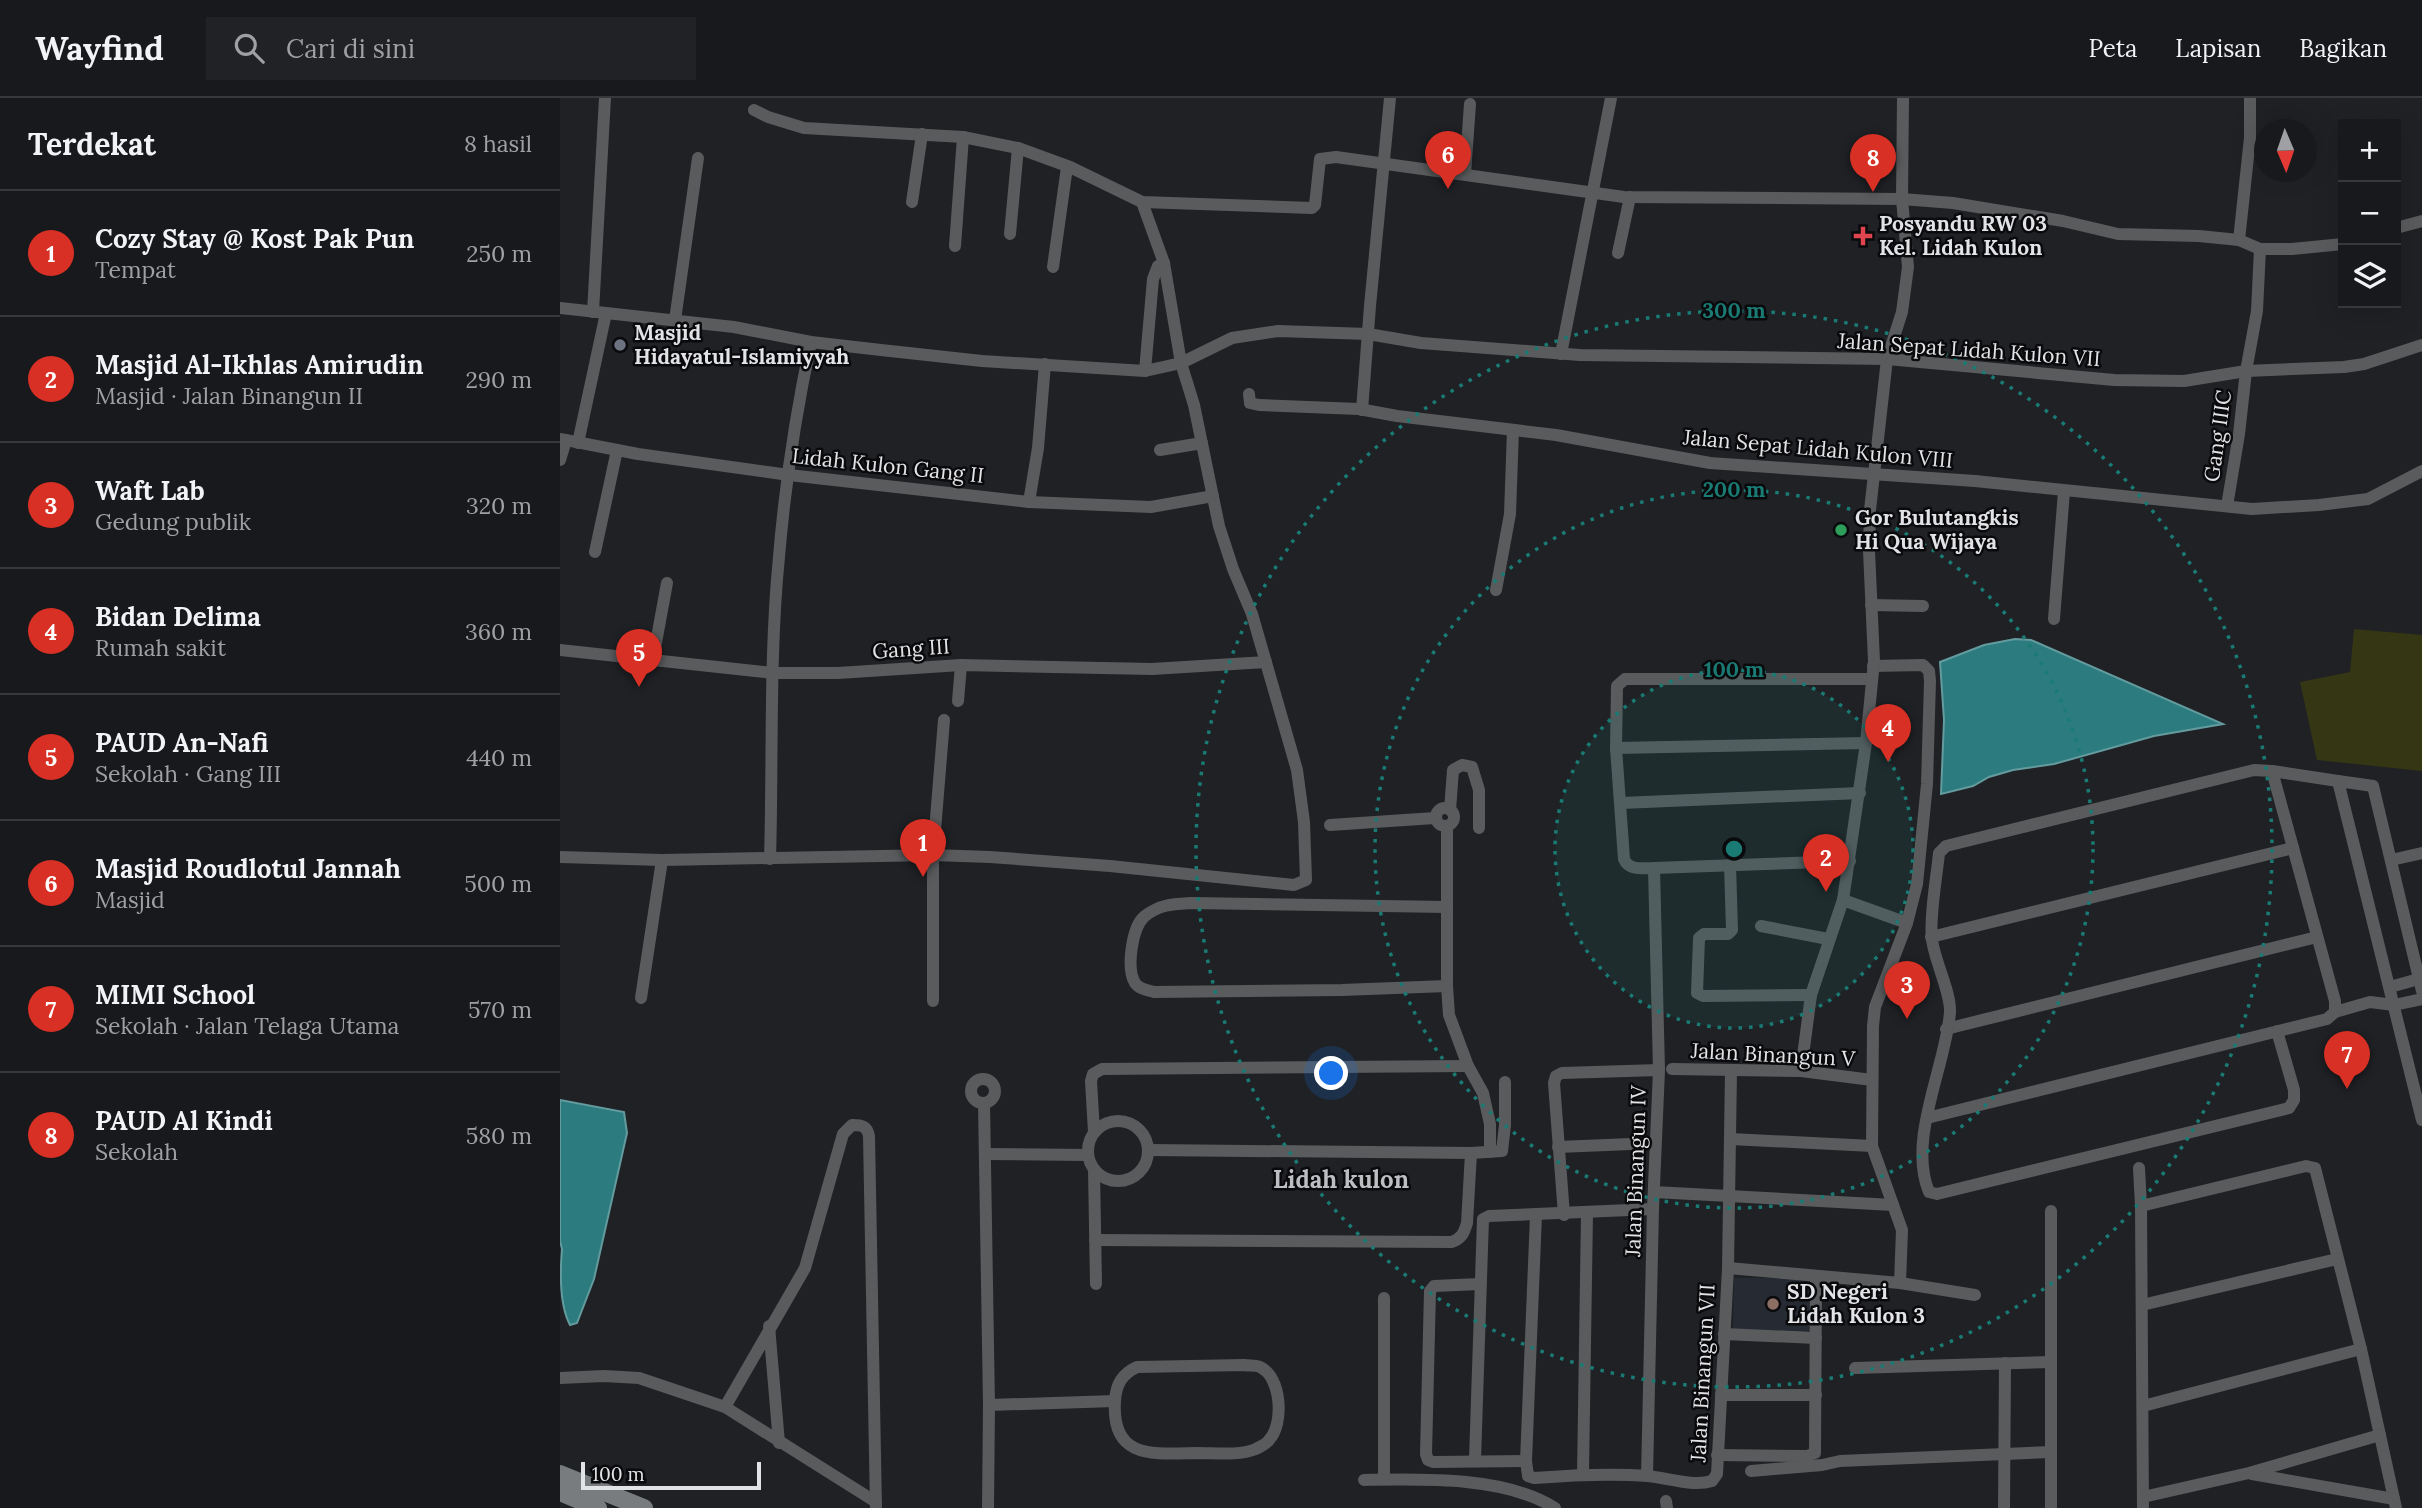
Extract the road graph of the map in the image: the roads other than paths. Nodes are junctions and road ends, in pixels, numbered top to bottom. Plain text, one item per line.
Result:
1 (605, 98) edge
2 (1390, 98) edge
3 (1611, 98) edge
4 (1903, 98) edge
5 (2250, 98) edge
6 (1470, 104) dead end
7 (754, 110) dead end
8 (922, 134) junction
9 (964, 137) junction
10 (1018, 148) junction
11 (698, 158) dead end
12 (1383, 163) junction
13 (1067, 167) junction
14 (1465, 173) junction
15 (1594, 193) junction
16 (1630, 197) junction
17 (1902, 199) junction
18 (912, 202) dead end
19 (1142, 202) junction
20 (2422, 221) edge
21 (2401, 227) edge
22 (1010, 233) dead end
23 (2239, 240) junction
24 (2338, 244) edge
25 (955, 246) dead end
26 (2260, 249) junction
27 (1618, 253) dead end
28 (1164, 263) junction
29 (1053, 267) dead end
30 (560, 308) edge
31 (599, 312) junction
32 (675, 320) junction
33 (1368, 334) junction
34 (811, 342) junction
35 (2422, 345) edge
36 (1561, 354) junction
37 (1887, 359) junction
38 (1181, 363) junction
39 (1045, 364) junction
40 (1144, 371) junction
41 (2246, 371) junction
42 (1250, 394) dead end
43 (1363, 410) junction
44 (1513, 430) junction
45 (568, 441) edge
46 (1202, 443) junction
47 (617, 450) junction
48 (1160, 450) dead end
49 (560, 460) edge
50 (2422, 471) edge
51 (1875, 473) junction
52 (789, 475) junction
53 (2064, 491) junction
54 (1213, 496) junction
55 (1029, 502) junction
56 (2227, 506) junction
57 (595, 552) dead end
58 (667, 583) dead end
59 (1496, 590) dead end
60 (1871, 605) junction
61 (1923, 606) dead end
62 (2054, 619) dead end
63 (560, 650) edge
64 (653, 660) junction
65 (1266, 662) junction
66 (961, 665) junction
67 (773, 673) junction
68 (1872, 673) junction
69 (958, 701) dead end
70 (944, 720) dead end
71 (1866, 743) junction
72 (1616, 748) junction
73 (2272, 771) junction
74 (2338, 781) junction
75 (1860, 793) junction
76 (1621, 803) junction
77 (1450, 810) junction
78 (1435, 818) junction
79 (1330, 825) dead end
80 (1447, 827) junction
81 (1479, 828) dead end
82 (2293, 848) junction
83 (2422, 853) edge
84 (933, 855) junction
85 (560, 857) edge
86 (770, 859) junction
87 (662, 860) junction
88 (2391, 860) junction
89 (1850, 861) junction
90 (1730, 865) junction
91 (1654, 868) junction
92 (1843, 900) junction
93 (1446, 907) junction
94 (1907, 923) junction
95 (1761, 926) dead end
96 (1931, 937) junction
97 (2317, 937) junction
98 (1828, 939) junction
99 (2421, 983) edge
100 (1447, 986) junction
101 (2390, 987) junction
102 (1811, 995) junction
103 (641, 998) dead end
104 (2422, 999) edge
105 (933, 1002) dead end
106 (2394, 1006) junction
107 (2335, 1012) junction
108 (1946, 1029) junction
109 (2277, 1031) junction
110 (1468, 1066) junction
111 (1665, 1070) junction
112 (1731, 1071) junction
113 (1801, 1072) junction
114 (1872, 1080) junction
115 (1504, 1082) dead end
116 (984, 1103) dead end
117 (1927, 1118) junction
118 (2422, 1120) edge
119 (1094, 1132) junction
120 (1730, 1139) junction
121 (1655, 1143) junction
122 (1872, 1146) junction
123 (1558, 1147) junction
124 (1150, 1150) junction
125 (1490, 1152) junction
126 (1471, 1153) junction
127 (985, 1154) junction
128 (1088, 1155) junction
129 (2139, 1168) dead end
130 (1094, 1170) junction
131 (1654, 1192) junction
132 (1729, 1197) junction
133 (1893, 1205) junction
134 (2141, 1206) junction
135 (1653, 1209) junction
136 (2051, 1211) dead end
137 (1587, 1213) junction
138 (1536, 1215) junction
139 (1564, 1215) junction
140 (1095, 1240) junction
141 (2337, 1259) junction
142 (1728, 1268) junction
143 (1816, 1276) junction
144 (1900, 1283) junction
145 (1096, 1284) dead end
146 (1480, 1284) junction
147 (1975, 1295) dead end
148 (1384, 1298) dead end
149 (2142, 1306) junction
150 (769, 1326) junction
151 (1724, 1334) junction
152 (1816, 1338) junction
153 (2361, 1349) junction
154 (2051, 1362) junction
155 (2005, 1363) junction
156 (1855, 1368) dead end
157 (560, 1378) edge
158 (1721, 1395) junction
159 (1816, 1395) junction
160 (1115, 1401) junction
161 (989, 1405) junction
162 (2143, 1406) junction
163 (725, 1407) junction
164 (2380, 1435) junction
165 (779, 1443) junction
166 (2051, 1452) junction
167 (2004, 1454) junction
168 (1717, 1455) junction
169 (1475, 1460) junction
170 (1526, 1465) junction
171 (1751, 1471) dead end
172 (2249, 1473) junction
173 (560, 1474) edge
174 (1583, 1474) junction
175 (1647, 1476) junction
176 (1384, 1479) junction
177 (1364, 1480) dead end
178 (560, 1492) edge
179 (2143, 1502) edge
180 (2395, 1503) edge
181 (876, 1505) edge
182 (598, 1508) edge
183 (644, 1508) edge
184 (988, 1508) edge
185 (1555, 1508) edge
186 (2004, 1508) edge
187 (2051, 1508) edge

1 - 31 street
2 - 12 street
3 - 15 street
4 - 17 street
5 - 23 street
6 - 14 street
7 - 8 street
8 - 9 street
8 - 18 street
9 - 10 street
9 - 25 street
10 - 13 street
10 - 22 street
11 - 32 street
12 - 14 street
12 - 19 street
12 - 33 street
13 - 19 street
13 - 29 street
14 - 15 street
15 - 16 street
15 - 36 street
16 - 17 street
16 - 27 street
17 - 23 street
17 - 37 street
19 - 28 street
20 - 21 street
23 - 26 street
24 - 26 street
26 - 41 street, Gang IIIC
28 - 38 street
28 - 40 street
30 - 31 street
31 - 32 street, Jalan Sepat Lidah Kulon VII
31 - 45 street
32 - 34 street, Jalan Sepat Lidah Kulon VII
33 - 36 street, Jalan Sepat Lidah Kulon VII
33 - 38 street, Jalan Sepat Lidah Kulon VII
33 - 43 street
34 - 39 street, Jalan Sepat Lidah Kulon VII
34 - 52 street
35 - 41 street, Jalan Sepat Lidah Kulon VII
36 - 37 street, Jalan Sepat Lidah Kulon VII
37 - 41 street, Jalan Sepat Lidah Kulon VII
37 - 51 street
38 - 40 street, Jalan Sepat Lidah Kulon VII
38 - 46 street
39 - 40 street, Jalan Sepat Lidah Kulon VII
39 - 55 street
41 - 56 street, Gang IIIC
42 - 43 street, Jalan Sepat Lidah Kulon VIII
43 - 44 street, Jalan Sepat Lidah Kulon VIII
44 - 51 street, Jalan Sepat Lidah Kulon VIII
44 - 59 street
45 - 47 street, Lidah Kulon Gang II
45 - 49 street
46 - 48 street
46 - 54 street
47 - 52 street, Lidah Kulon Gang II
47 - 57 street
50 - 56 street, Jalan Sepat Lidah Kulon VIII
51 - 53 street, Jalan Sepat Lidah Kulon VIII
51 - 60 street
52 - 55 street, Lidah Kulon Gang II
52 - 67 street
53 - 56 street, Jalan Sepat Lidah Kulon VIII
53 - 62 street
54 - 55 street, Lidah Kulon Gang II
54 - 65 street
58 - 64 street
60 - 61 street
60 - 68 street
63 - 64 street, Gang III
64 - 67 street, Gang III
65 - 66 street, Gang III
65 - 84 street
66 - 67 street, Gang III
66 - 69 street
67 - 86 street
68 - 71 street
68 - 72 street
68 - 94 street
70 - 84 street
71 - 72 street
71 - 75 street
72 - 76 street
73 - 74 street
73 - 82 street
73 - 96 street
74 - 88 street
74 - 101 street
75 - 76 street
75 - 89 street
76 - 91 street
77 - 78 street
77 - 80 street
77 - 81 street
78 - 79 street
78 - 80 street
80 - 93 street
82 - 96 street
82 - 97 street
83 - 88 street
84 - 86 street
84 - 105 street
85 - 87 street
86 - 87 street
87 - 103 street
88 - 99 street
89 - 90 street
89 - 92 street
90 - 91 street
90 - 102 street
91 - 111 street, Jalan Binangun IV
92 - 94 street
92 - 98 street
93 - 100 street
93 - 100 street
94 - 114 street
95 - 98 street
96 - 108 street
97 - 107 street
97 - 108 street
98 - 102 street
99 - 101 street
100 - 110 street
101 - 106 street
102 - 113 street
104 - 106 street
106 - 107 street
106 - 118 street
107 - 109 street
108 - 117 street
109 - 117 street
109 - 117 street
110 - 119 street
110 - 125 street
111 - 112 street, Jalan Binangun V
111 - 121 street, Jalan Binangun IV
111 - 123 street, Jalan Binangun V
112 - 113 street, Jalan Binangun V
112 - 120 street, Jalan Binangun VII
113 - 114 street, Jalan Binangun V
114 - 122 street
115 - 125 street
116 - 127 street
119 - 124 street
119 - 128 street
120 - 122 street
120 - 132 street, Jalan Binangun VII
121 - 123 street
121 - 131 street, Jalan Binangun IV
122 - 133 street
123 - 139 street, Jalan Binangun V
124 - 126 street
124 - 130 street
125 - 126 street
126 - 140 street
127 - 128 street
127 - 161 street
128 - 130 street
129 - 134 street
130 - 140 street
131 - 132 street
131 - 135 street, Jalan Binangun IV
132 - 133 street
132 - 142 street, Jalan Binangun VII
133 - 144 street
134 - 141 street
134 - 149 street
135 - 137 street
135 - 175 street, Jalan Binangun IV
136 - 154 street
137 - 139 street
137 - 174 street
138 - 139 street
138 - 146 street
138 - 170 street
140 - 145 street
141 - 149 street
141 - 153 street
142 - 143 street
142 - 151 street, Jalan Binangun VII
143 - 144 street
143 - 152 street
144 - 147 street
146 - 169 street
146 - 169 street
148 - 176 street
149 - 162 street
150 - 163 street
150 - 165 street
150 - 181 street
151 - 152 street
151 - 158 street, Jalan Binangun VII
152 - 159 street
153 - 162 street
153 - 164 street
154 - 155 street
154 - 166 street
155 - 156 street
155 - 167 street
157 - 163 street
158 - 159 street
158 - 168 street, Jalan Binangun VII
159 - 168 street
160 - 160 street
160 - 161 street
161 - 184 street
162 - 179 street
163 - 165 street
164 - 172 street
164 - 180 street
165 - 181 street
166 - 167 street
166 - 187 street
167 - 171 street
167 - 186 street
168 - 175 street, Jalan Binangun VII
169 - 170 street
170 - 174 street, Jalan Binangun VII
172 - 179 street
172 - 180 street
173 - 183 main road
174 - 175 street, Jalan Binangun VII
176 - 177 street
176 - 185 street
178 - 182 main road

